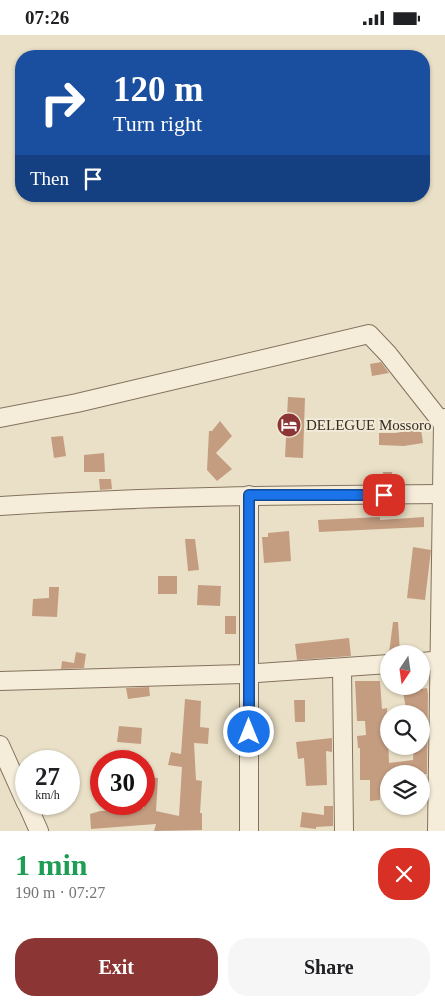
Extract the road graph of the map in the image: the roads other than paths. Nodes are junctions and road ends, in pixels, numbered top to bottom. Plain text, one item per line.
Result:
1 (0, 418) edge
2 (444, 422) edge
3 (249, 495) junction
4 (442, 495) junction
5 (0, 506) edge
6 (442, 660) edge
7 (380, 665) edge
8 (342, 667) junction
9 (250, 673) junction
10 (0, 681) edge
11 (0, 745) edge
12 (15, 778) edge
13 (32, 815) edge
14 (39, 831) edge
15 (248, 831) edge
16 (344, 831) edge
17 (437, 831) edge

1 - 2 street
2 - 4 street
3 - 4 street
3 - 5 street
3 - 9 street
4 - 6 street
6 - 17 street
7 - 8 street
8 - 9 street
8 - 16 street
9 - 10 street
9 - 15 street
11 - 12 street
13 - 14 street

